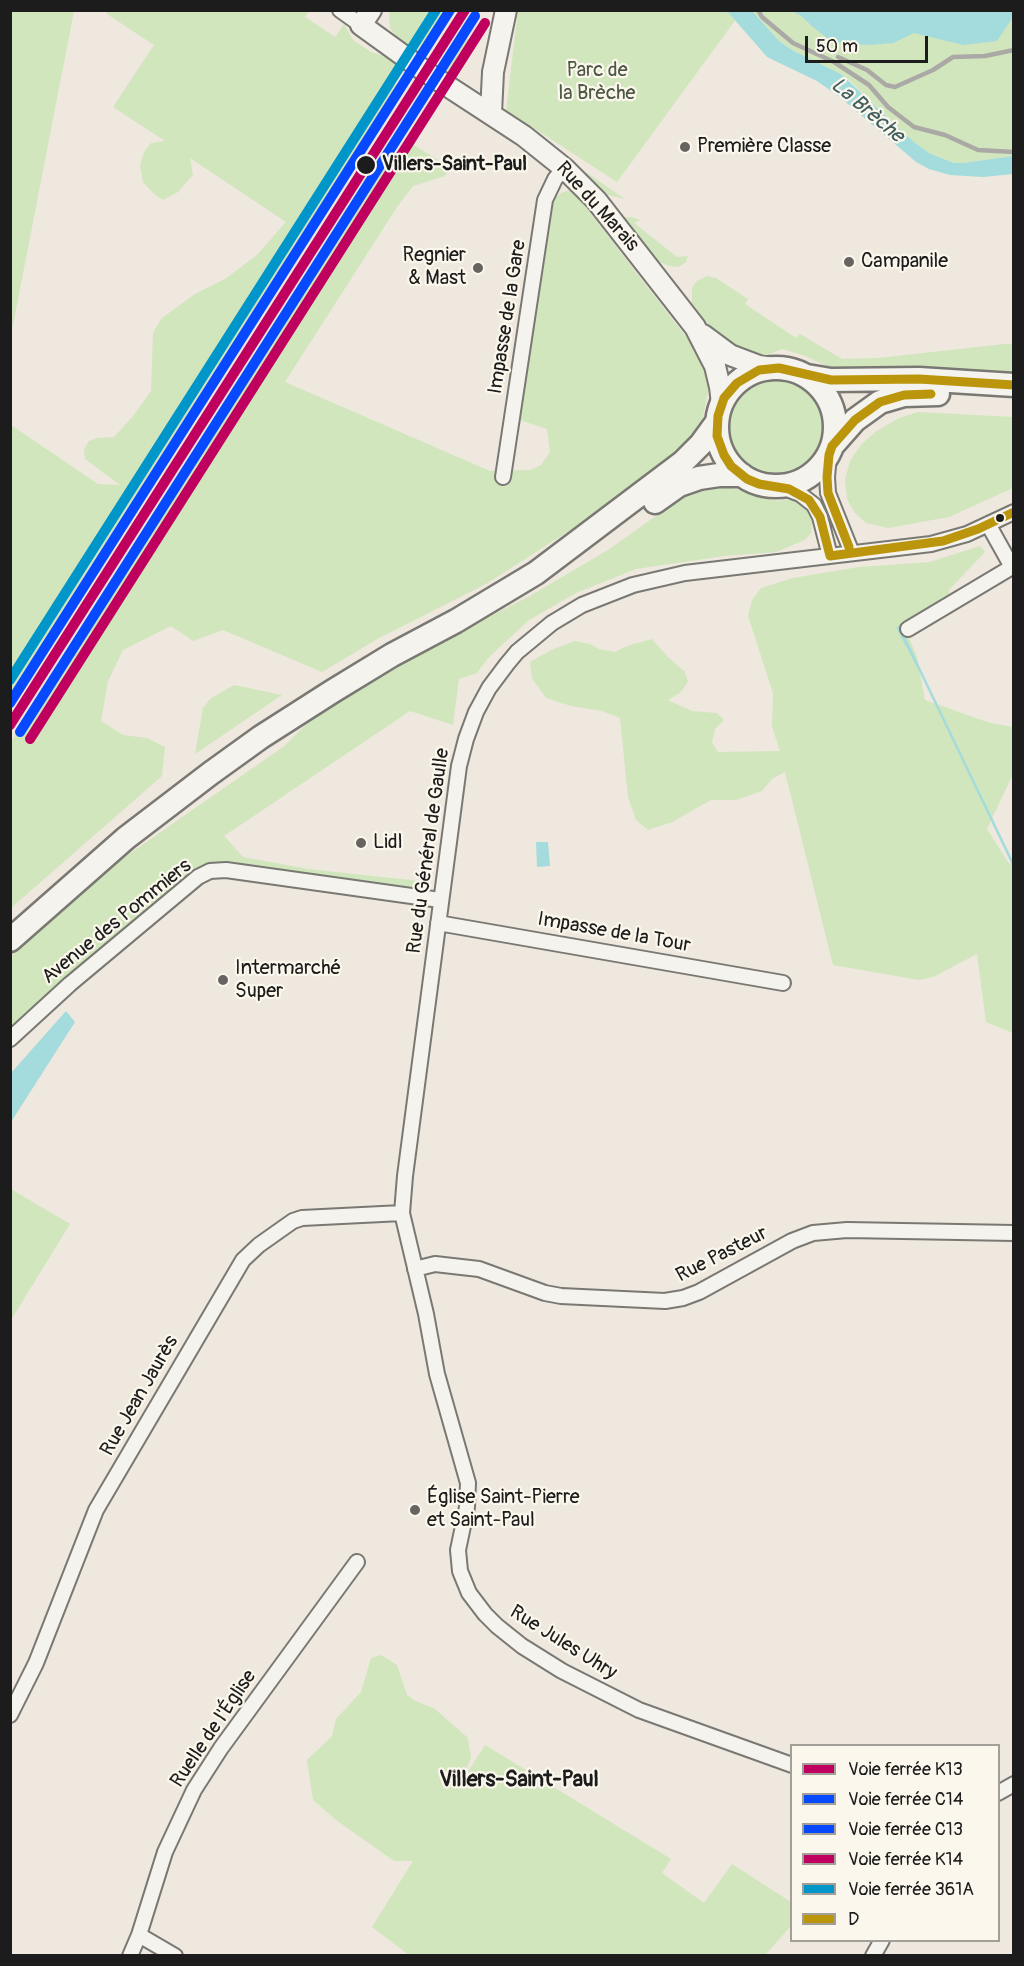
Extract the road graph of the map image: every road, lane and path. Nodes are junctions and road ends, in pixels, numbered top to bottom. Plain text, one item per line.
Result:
1 (340, 10) edge
2 (506, 10) edge
3 (366, 18) edge
4 (491, 113) junction
5 (564, 168) junction
6 (695, 327) junction
7 (772, 368) junction
8 (807, 376) junction
9 (1014, 385) edge
10 (1014, 400) edge
11 (719, 413) junction
12 (831, 450) junction
13 (742, 475) junction
14 (503, 477) dead end
15 (779, 486) junction
16 (1014, 512) edge
17 (988, 524) junction
18 (852, 553) junction
19 (830, 556) junction
20 (456, 621) junction
21 (908, 629) dead end
22 (441, 900) junction
23 (438, 923) junction
24 (10, 940) edge
25 (783, 983) dead end
26 (10, 1039) edge
27 (402, 1213) junction
28 (1014, 1233) edge
29 (415, 1269) junction
30 (357, 1562) dead end
31 (10, 1715) edge
32 (790, 1764) edge
33 (1014, 1784) edge
34 (1000, 1792) edge
35 (139, 1935) junction
36 (881, 1942) edge
37 (130, 1956) edge
38 (175, 1956) edge
39 (873, 1956) edge

1 - 3 street
2 - 4 street
3 - 4 street, Rue du Marais
4 - 5 street, Rue du Marais
5 - 6 street, Rue du Marais
5 - 14 street, Impasse de la Gare
6 - 7 street, Rue du Marais
6 - 11 street, Rue du Marais
7 - 8 main road
7 - 11 main road
8 - 9 main road
8 - 12 main road
10 - 12 main road
11 - 13 main road
11 - 20 main road
12 - 15 main road
12 - 18 street
13 - 15 main road
13 - 20 main road
15 - 19 street
16 - 17 street, Rue du Général de Gaulle
17 - 18 street, Rue du Général de Gaulle
17 - 21 street
18 - 19 street, Rue du Général de Gaulle
19 - 22 street, Rue du Général de Gaulle
20 - 24 main road
22 - 23 street, Rue du Général de Gaulle
22 - 26 street, Avenue des Pommiers
23 - 25 street, Impasse de la Tour
23 - 27 street, Rue du Général de Gaulle
27 - 29 street, Rue du Général de Gaulle
27 - 31 street, Rue Jean Jaurès
28 - 29 street, Rue Pasteur
29 - 32 street, Rue Jules Uhry
30 - 35 street, Ruelle de l'Église
33 - 34 street
35 - 37 street, Ruelle de l'Église
35 - 38 street
36 - 39 street

